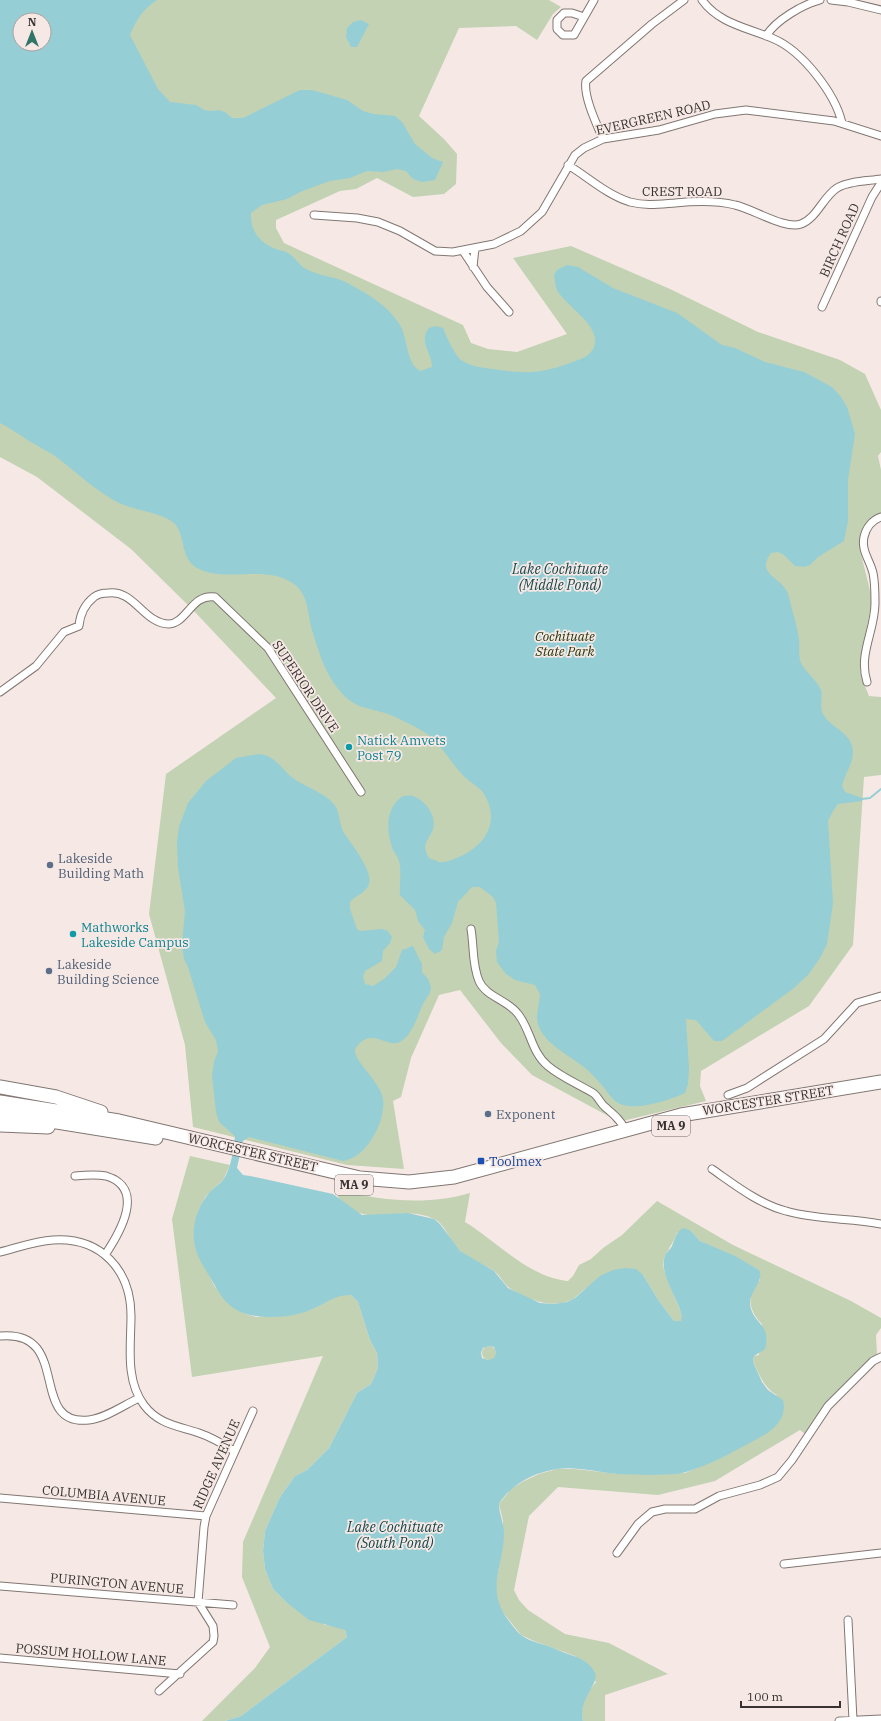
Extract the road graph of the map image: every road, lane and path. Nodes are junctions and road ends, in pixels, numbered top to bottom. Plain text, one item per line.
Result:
1 (594, 0) edge
2 (684, 0) edge
3 (702, 0) edge
4 (820, 0) edge
5 (831, 0) edge
6 (881, 10) edge
7 (584, 17) dead end
8 (766, 36) junction
9 (842, 123) junction
10 (881, 136) edge
11 (604, 139) junction
12 (568, 165) junction
13 (881, 179) edge
14 (881, 183) edge
15 (314, 215) dead end
16 (474, 248) junction
17 (463, 251) junction
18 (473, 267) junction
19 (822, 307) dead end
20 (509, 312) dead end
21 (881, 517) edge
22 (867, 682) dead end
23 (0, 692) edge
24 (361, 792) dead end
25 (472, 930) dead end
26 (881, 996) edge
27 (881, 1082) edge
28 (0, 1088) edge
29 (881, 1091) edge
30 (728, 1095) dead end
31 (0, 1102) edge
32 (0, 1113) edge
33 (0, 1125) edge
34 (625, 1129) junction
35 (158, 1130) junction
36 (115, 1131) junction
37 (230, 1151) junction
38 (245, 1154) junction
39 (712, 1169) dead end
40 (75, 1176) dead end
41 (881, 1224) edge
42 (0, 1252) edge
43 (105, 1255) junction
44 (0, 1336) edge
45 (881, 1357) edge
46 (140, 1398) junction
47 (253, 1411) dead end
48 (234, 1451) junction
49 (0, 1498) edge
50 (206, 1516) junction
51 (617, 1553) dead end
52 (881, 1553) edge
53 (784, 1564) dead end
54 (0, 1586) edge
55 (198, 1602) junction
56 (233, 1605) dead end
57 (848, 1620) dead end
58 (0, 1658) edge
59 (180, 1674) junction
60 (159, 1691) dead end
61 (881, 1719) edge
62 (853, 1720) edge
63 (839, 1721) edge

1 - 7 street
2 - 11 street
3 - 8 street
4 - 8 street
5 - 6 street
8 - 9 street
9 - 10 street, EVERGREEN ROAD
9 - 11 street, EVERGREEN ROAD
11 - 12 street, EVERGREEN ROAD
12 - 13 street, CREST ROAD
12 - 16 street, EVERGREEN ROAD
14 - 19 street, BIRCH ROAD
15 - 17 street, EVERGREEN ROAD
16 - 17 street, EVERGREEN ROAD
16 - 18 street
17 - 18 street
18 - 20 street
21 - 22 street
23 - 24 street, SUPERIOR DRIVE
25 - 34 street
26 - 30 street
27 - 34 highway, WORCESTER STREET / MA 9
28 - 35 highway
29 - 38 highway, WORCESTER STREET / MA 9
31 - 35 highway, WORCESTER STREET / MA 9
32 - 36 highway, WORCESTER STREET / MA 9
33 - 36 highway
34 - 38 highway, WORCESTER STREET / MA 9
35 - 37 highway, WORCESTER STREET / MA 9
36 - 37 highway, WORCESTER STREET / MA 9
37 - 38 highway, WORCESTER STREET / MA 9
39 - 41 street
40 - 43 street
42 - 43 street
43 - 46 street
44 - 46 street
45 - 51 street
46 - 48 street
47 - 48 street, RIDGE AVENUE
48 - 50 street, RIDGE AVENUE
49 - 50 street, COLUMBIA AVENUE
50 - 55 street, RIDGE AVENUE
52 - 53 street
54 - 55 street, PURINGTON AVENUE
55 - 56 street, PURINGTON AVENUE
55 - 59 street
57 - 62 street
58 - 59 street, POSSUM HOLLOW LANE
59 - 60 street
61 - 62 street
62 - 63 street

